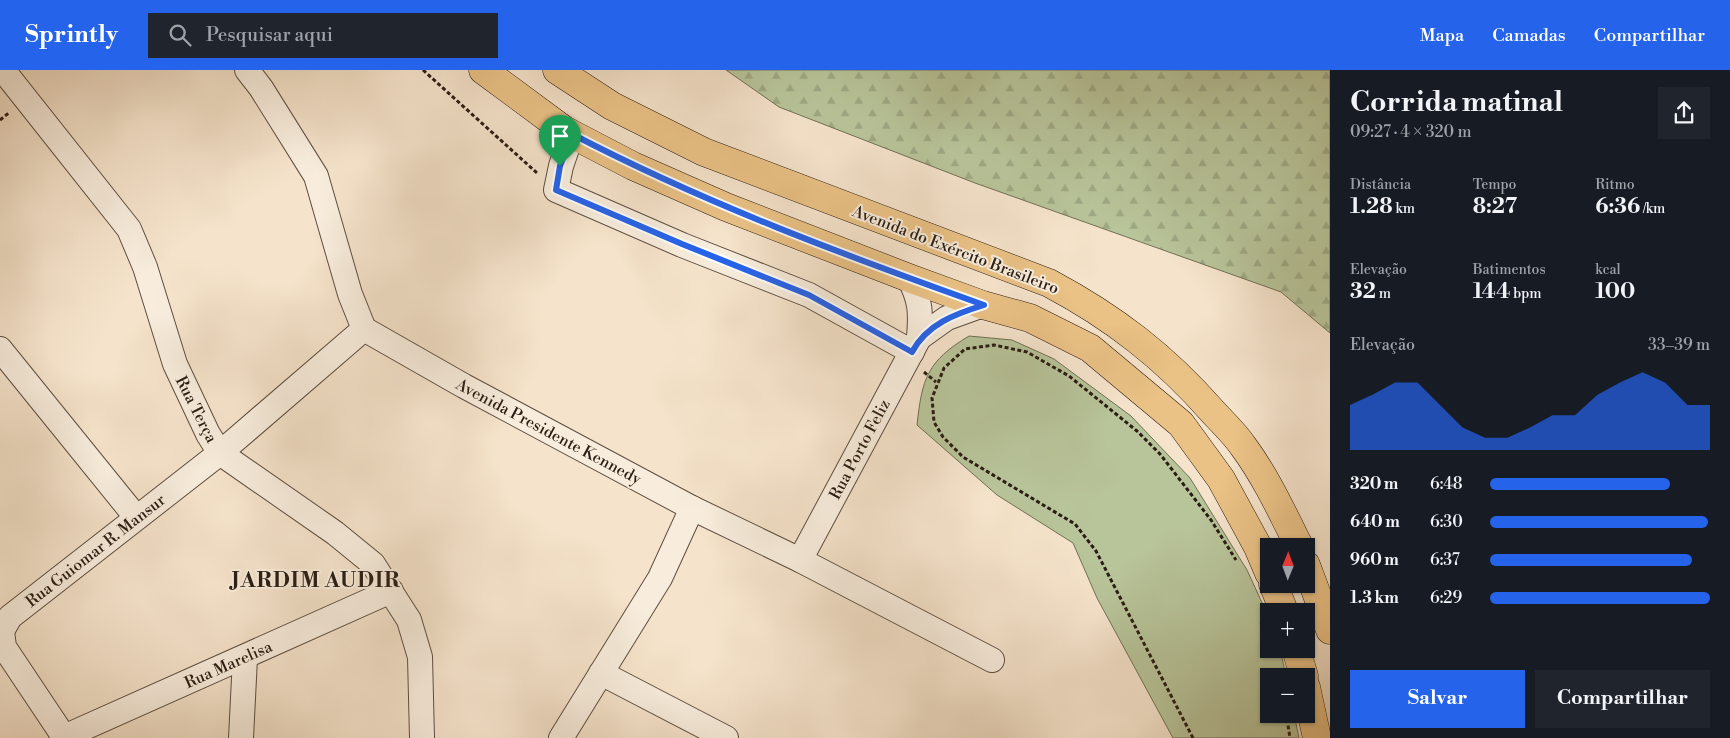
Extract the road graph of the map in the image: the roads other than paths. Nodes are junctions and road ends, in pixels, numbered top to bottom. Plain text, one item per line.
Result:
1 (3, 70) edge
2 (247, 70) edge
3 (483, 70) edge
4 (557, 70) edge
5 (572, 134) junction
6 (910, 278) junction
7 (1078, 298) junction
8 (984, 305) junction
9 (1030, 318) junction
10 (364, 329) junction
11 (915, 345) junction
12 (0, 349) edge
13 (220, 453) junction
14 (692, 508) junction
15 (136, 517) junction
16 (1295, 538) edge
17 (1260, 552) edge
18 (800, 560) junction
19 (1315, 589) edge
20 (392, 591) junction
21 (1330, 630) edge
22 (244, 658) junction
23 (992, 660) dead end
24 (601, 673) junction
25 (1314, 723) edge
26 (64, 738) edge
27 (241, 738) edge
28 (422, 738) edge
29 (560, 738) edge
30 (726, 738) edge
31 (1317, 738) edge

1 - 13 street, Rua Terça
2 - 10 street
3 - 5 main road
4 - 7 main road, Avenida do Exército Brasileiro
5 - 6 main road
5 - 11 street
6 - 8 main road
6 - 11 street, Rua Porto Feliz
7 - 9 main road
7 - 16 main road, Avenida do Exército Brasileiro
8 - 9 main road
8 - 11 street, Rua Porto Feliz
9 - 17 main road
10 - 13 street, Rua Guiomar R. Mansur
10 - 14 street, Avenida Presidente Kennedy
11 - 18 street, Rua Porto Feliz
12 - 15 street
13 - 15 street, Rua Guiomar R. Mansur
13 - 20 street, Rua Terça
14 - 18 street, Avenida Presidente Kennedy
14 - 24 street
15 - 26 street, Rua Guiomar R. Mansur
18 - 23 street, Avenida Presidente Kennedy
19 - 21 main road
20 - 22 street, Rua Marelisa
20 - 28 street, Rua Terça
22 - 26 street, Rua Marelisa
22 - 27 street
24 - 29 street
24 - 30 street
25 - 31 main road

